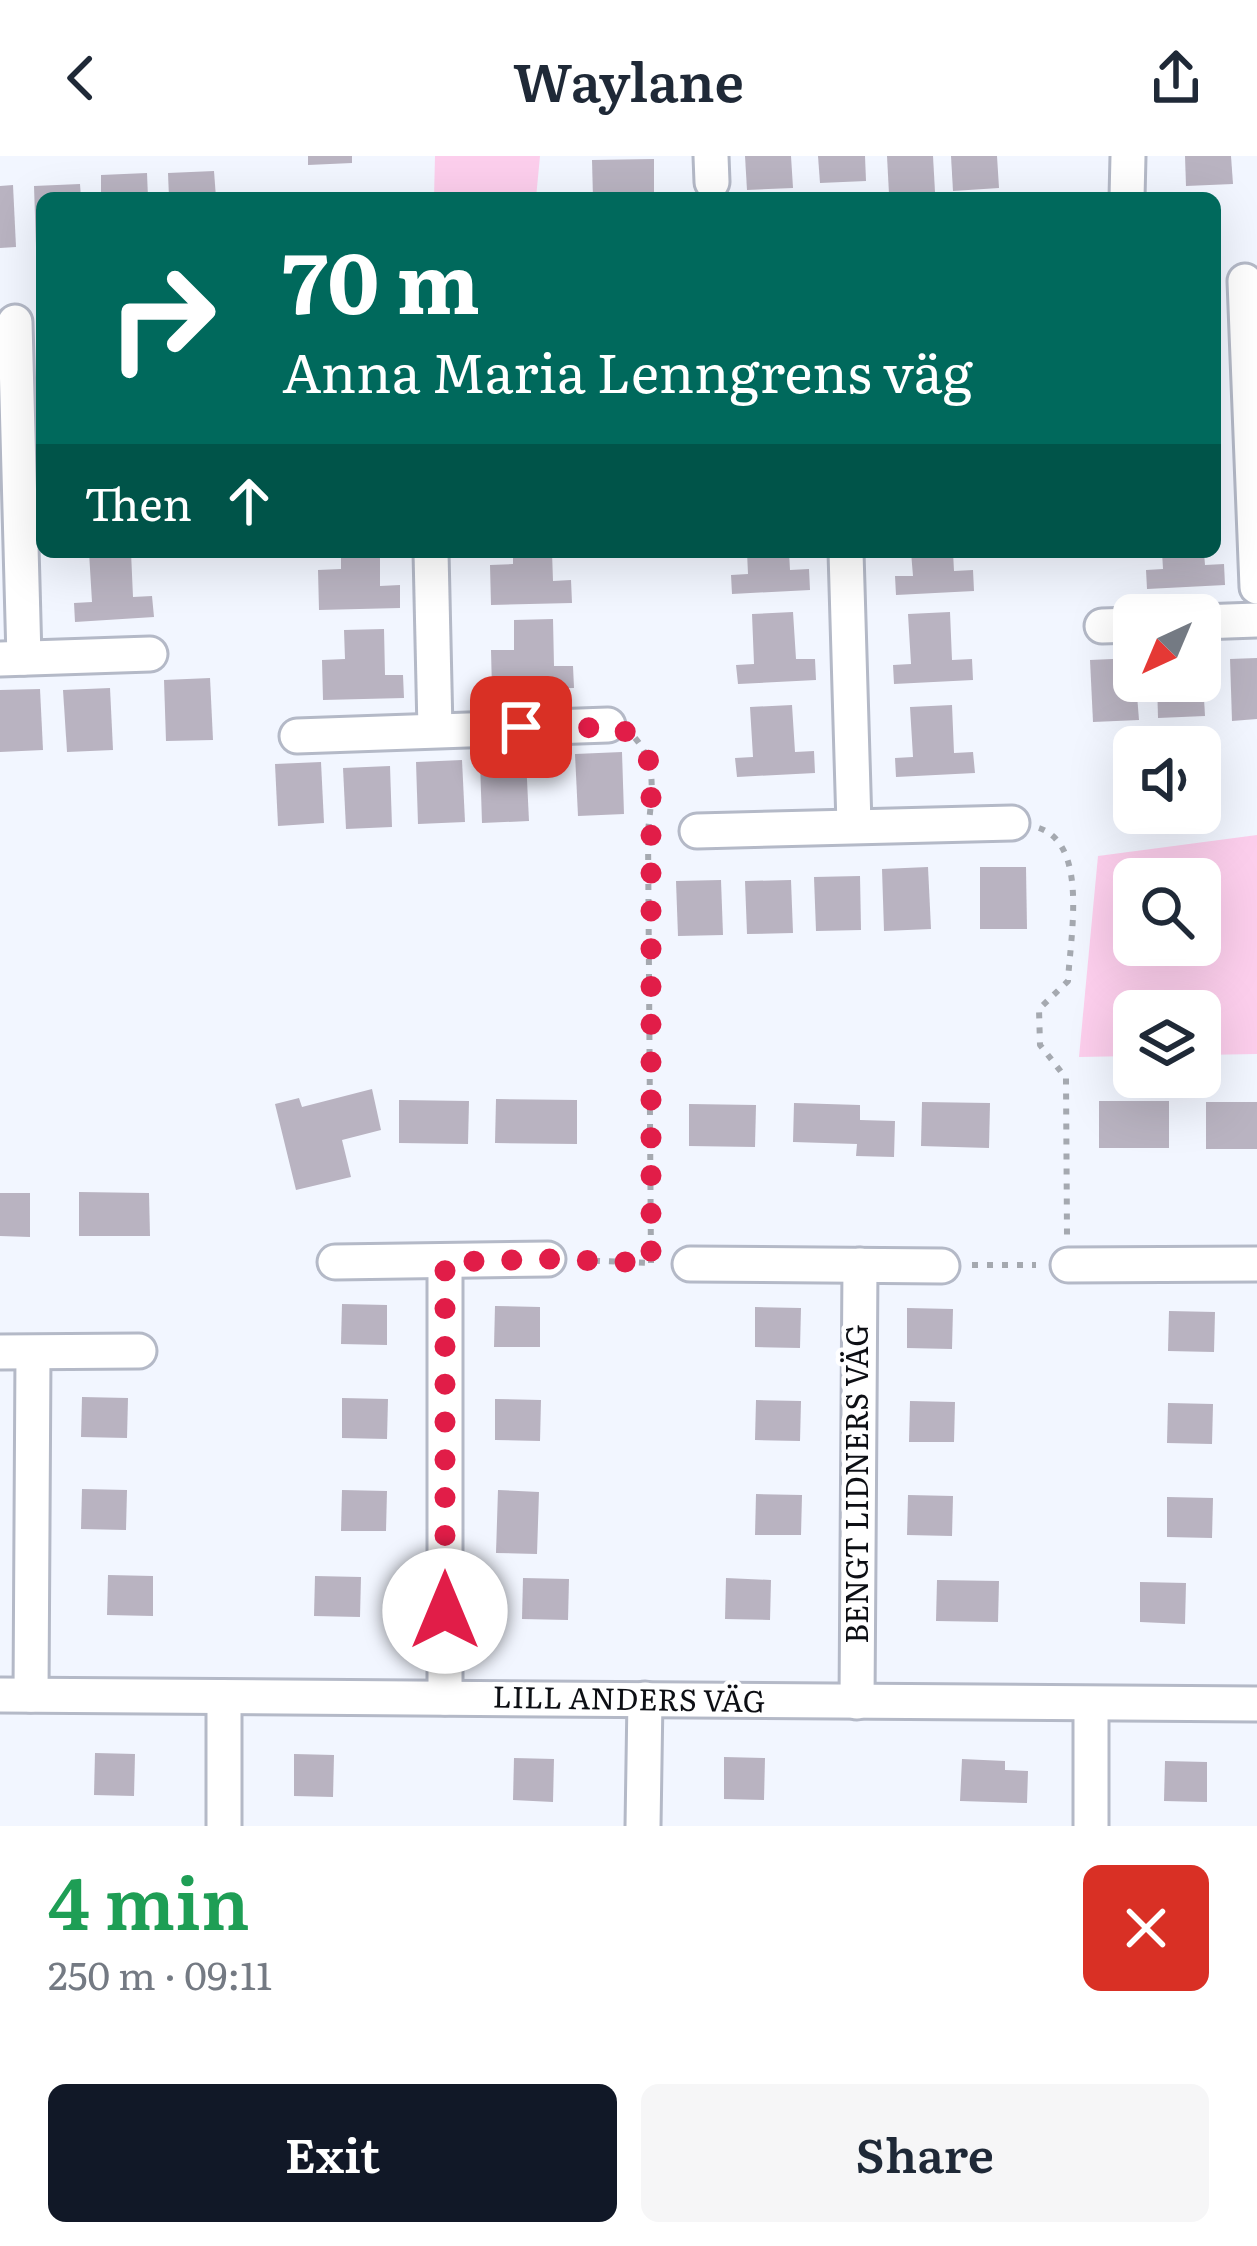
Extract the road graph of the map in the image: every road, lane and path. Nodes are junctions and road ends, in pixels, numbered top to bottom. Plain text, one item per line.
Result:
1 (1128, 156) edge
2 (1127, 192) edge
3 (1239, 281) edge
4 (19, 322) edge
5 (431, 558) edge
6 (845, 558) edge
7 (1257, 587) edge
8 (1257, 620) edge
9 (1221, 621) edge
10 (151, 654) dead end
11 (12, 659) edge
12 (608, 725) joint
13 (435, 730) junction
14 (297, 736) dead end
15 (1012, 823) joint
16 (854, 825) junction
17 (697, 831) dead end
18 (548, 1259) joint
19 (335, 1262) dead end
20 (445, 1262) junction
21 (651, 1263) junction
22 (690, 1264) joint
23 (1068, 1264) junction
24 (1257, 1264) edge
25 (860, 1265) junction
26 (942, 1266) joint
27 (139, 1351) dead end
28 (16, 1352) edge
29 (15, 1695) edge
30 (224, 1697) junction
31 (445, 1698) junction
32 (645, 1699) junction
33 (857, 1702) junction
34 (1257, 1703) edge
35 (1090, 1704) junction
36 (224, 1826) edge
37 (643, 1826) edge
38 (1091, 1826) edge

1 - 2 street
3 - 7 street
4 - 11 street
5 - 13 street
6 - 16 street
8 - 9 street
10 - 11 street
12 - 13 street
12 - 21 path
13 - 14 street
15 - 16 street
15 - 23 path
16 - 17 street
18 - 20 street
18 - 21 path
19 - 20 street
20 - 31 street
21 - 22 path
22 - 25 street
23 - 24 street
23 - 26 path
25 - 26 street
25 - 33 street, BENGT LIDNERS VÄG
27 - 28 street
28 - 29 street
29 - 30 street, LILL ANDERS VÄG
30 - 31 street, LILL ANDERS VÄG
30 - 36 street
31 - 32 street, LILL ANDERS VÄG
32 - 33 street, LILL ANDERS VÄG
32 - 37 street
33 - 35 street, LILL ANDERS VÄG
34 - 35 street, LILL ANDERS VÄG
35 - 38 street

